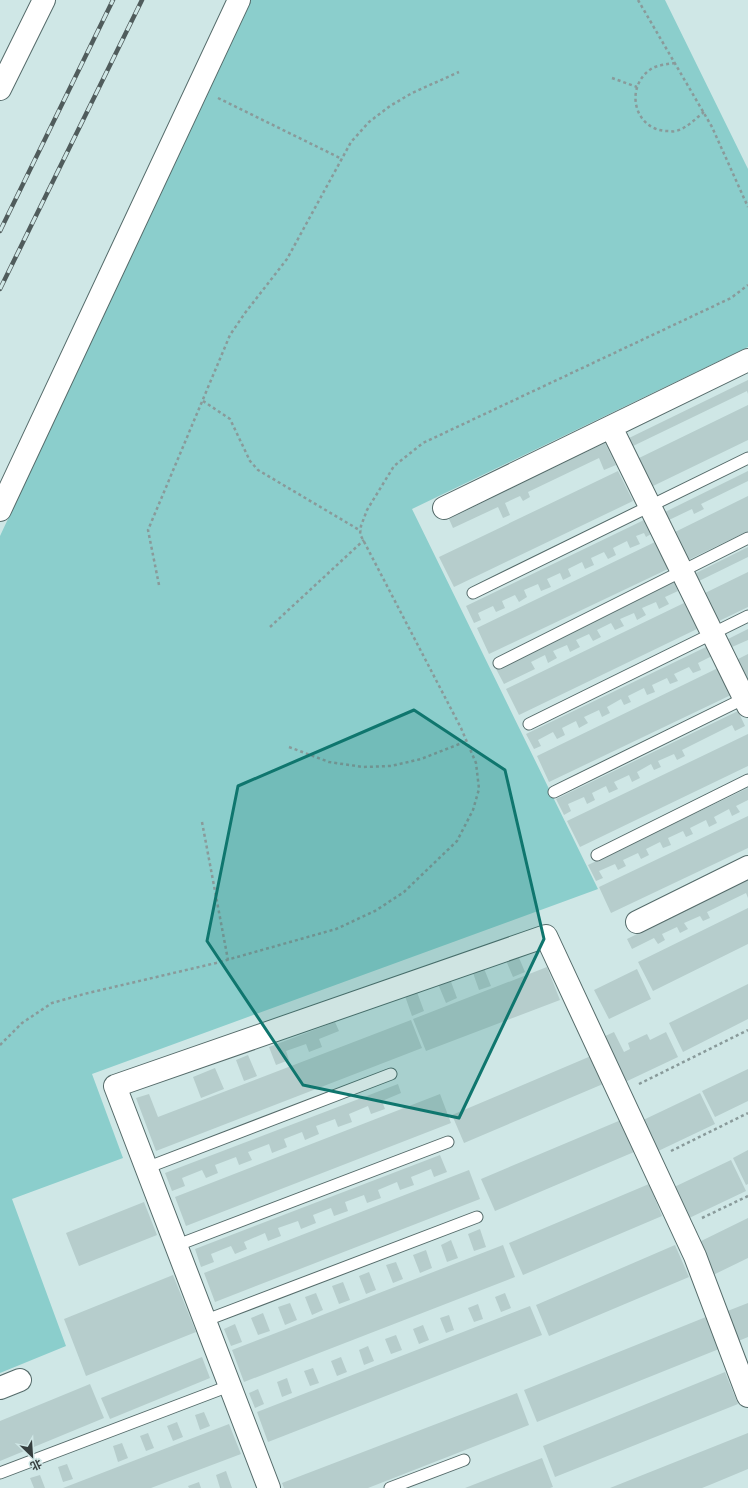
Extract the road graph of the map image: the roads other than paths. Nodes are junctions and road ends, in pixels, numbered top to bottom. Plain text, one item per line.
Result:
1 (44, 0) edge
2 (240, 0) edge
3 (0, 89) edge
4 (748, 360) edge
5 (611, 427) junction
6 (748, 458) edge
7 (650, 506) junction
8 (444, 508) dead end
9 (0, 510) edge
10 (748, 538) edge
11 (682, 571) junction
12 (473, 593) dead end
13 (748, 616) edge
14 (713, 634) junction
15 (499, 663) dead end
16 (747, 700) edge
17 (530, 724) dead end
18 (748, 780) edge
19 (554, 792) dead end
20 (597, 855) dead end
21 (748, 866) edge
22 (637, 922) dead end
23 (390, 1074) dead end
24 (448, 1142) dead end
25 (146, 1168) junction
26 (477, 1217) dead end
27 (175, 1246) junction
28 (204, 1321) junction
29 (229, 1386) junction
30 (748, 1396) edge
31 (464, 1460) dead end
32 (0, 1473) edge
33 (268, 1488) edge
34 (390, 1488) edge

1 - 3 street
2 - 9 street
4 - 5 street
5 - 7 street
5 - 8 street
6 - 7 lane
7 - 11 street
7 - 12 lane
10 - 11 lane
11 - 14 street
11 - 15 lane
13 - 14 lane
14 - 16 street
14 - 17 lane
16 - 19 lane
18 - 20 lane
21 - 22 street
23 - 25 lane
24 - 27 lane
25 - 27 street
25 - 30 street
26 - 28 lane
27 - 28 street
28 - 29 street
29 - 32 lane
29 - 33 street
31 - 34 lane

